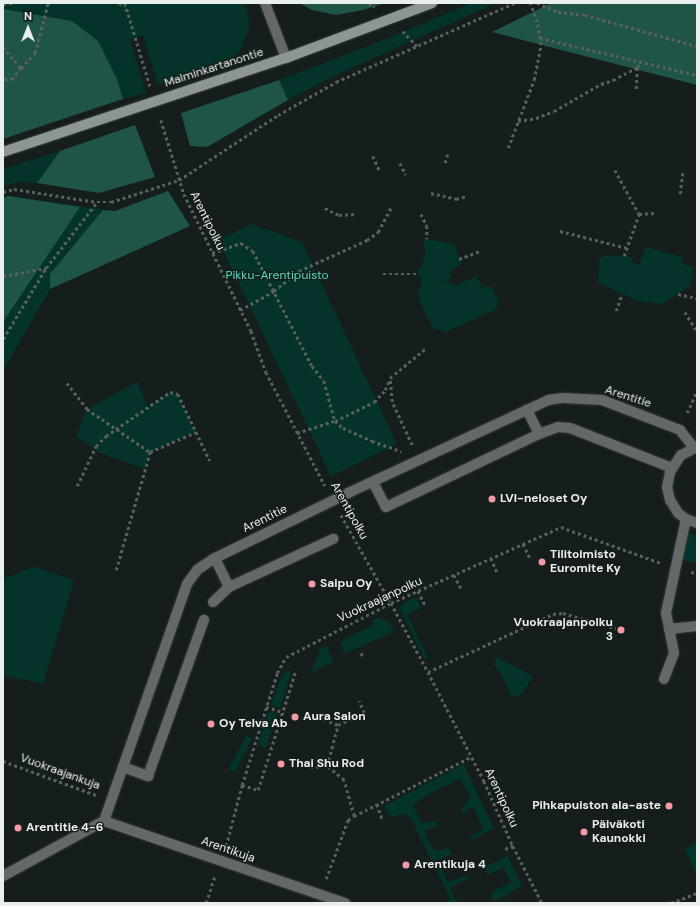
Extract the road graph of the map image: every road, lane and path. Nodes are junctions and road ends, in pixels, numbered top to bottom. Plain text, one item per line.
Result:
1 (12, 3) edge
2 (48, 3) edge
3 (119, 3) edge
4 (124, 3) edge
5 (265, 3) edge
6 (432, 3) edge
7 (514, 3) edge
8 (530, 3) edge
9 (537, 3) edge
10 (3, 4) edge
11 (126, 7) junction
12 (540, 38) junction
13 (3, 46) edge
14 (697, 46) edge
15 (286, 58) junction
16 (641, 62) junction
17 (638, 67) junction
18 (21, 68) junction
19 (697, 75) edge
20 (3, 80) edge
21 (151, 88) dead end
22 (636, 89) dead end
23 (161, 120) dead end
24 (518, 121) junction
25 (508, 148) dead end
26 (3, 152) edge
27 (448, 152) dead end
28 (373, 156) dead end
29 (445, 162) dead end
30 (400, 163) dead end
31 (615, 170) dead end
32 (683, 170) dead end
33 (380, 172) dead end
34 (406, 175) dead end
35 (178, 180) junction
36 (3, 192) edge
37 (430, 193) dead end
38 (680, 194) dead end
39 (467, 196) dead end
40 (97, 202) junction
41 (325, 208) dead end
42 (391, 208) dead end
43 (654, 213) dead end
44 (356, 214) dead end
45 (421, 214) dead end
46 (639, 214) junction
47 (560, 231) dead end
48 (427, 239) dead end
49 (627, 248) junction
50 (480, 251) dead end
51 (212, 253) junction
52 (624, 256) dead end
53 (459, 259) dead end
54 (46, 268) junction
55 (383, 274) dead end
56 (419, 274) dead end
57 (3, 276) edge
58 (274, 290) junction
59 (622, 294) dead end
60 (678, 294) dead end
61 (697, 298) edge
62 (240, 310) junction
63 (616, 311) dead end
64 (685, 312) dead end
65 (697, 331) edge
66 (3, 339) edge
67 (426, 348) dead end
68 (390, 378) junction
69 (67, 383) dead end
70 (697, 390) edge
71 (527, 410) junction
72 (687, 413) dead end
73 (336, 422) junction
74 (116, 429) junction
75 (196, 432) junction
76 (297, 433) junction
77 (539, 434) junction
78 (695, 448) edge
79 (401, 451) dead end
80 (150, 452) junction
81 (420, 460) junction
82 (210, 461) dead end
83 (672, 468) junction
84 (373, 482) junction
85 (77, 486) dead end
86 (332, 501) junction
87 (686, 519) junction
88 (697, 523) edge
89 (333, 539) dead end
90 (523, 544) junction
91 (215, 558) junction
92 (491, 558) junction
93 (530, 558) dead end
94 (676, 568) junction
95 (116, 570) dead end
96 (497, 572) dead end
97 (697, 574) edge
98 (454, 575) junction
99 (229, 587) junction
100 (461, 588) dead end
101 (418, 591) junction
102 (213, 602) dead end
103 (391, 603) junction
104 (426, 607) dead end
105 (204, 620) dead end
106 (697, 626) edge
107 (618, 629) dead end
108 (669, 629) junction
109 (361, 653) dead end
110 (363, 656) dead end
111 (428, 672) junction
112 (296, 673) dead end
113 (664, 679) dead end
114 (359, 701) dead end
115 (266, 707) junction
116 (283, 712) junction
117 (324, 719) dead end
118 (338, 725) junction
119 (471, 757) junction
120 (3, 761) edge
121 (327, 766) junction
122 (123, 767) junction
123 (310, 767) dead end
124 (242, 786) junction
125 (112, 800) junction
126 (377, 804) junction
127 (354, 816) junction
128 (104, 821) junction
129 (383, 821) dead end
130 (513, 846) junction
131 (505, 849) dead end
132 (221, 861) junction
133 (3, 876) edge
134 (324, 883) dead end
135 (697, 892) edge
136 (206, 903) edge
137 (345, 903) edge
138 (542, 903) edge
139 (671, 903) edge

1 - 10 path
2 - 18 path
3 - 11 path
4 - 11 path
5 - 15 street
6 - 15 main road, Malminkartanontie
7 - 35 path
8 - 12 path
9 - 14 path
11 - 21 path
12 - 16 path
12 - 24 path
13 - 18 path
15 - 26 main road, Malminkartanontie
16 - 17 path
16 - 19 path
17 - 22 path
17 - 24 path
18 - 20 path
23 - 35 path, Arentipolku
24 - 25 path
27 - 29 path
28 - 33 path
30 - 34 path
31 - 46 path
32 - 38 path
35 - 40 path
35 - 51 path, Arentipolku
36 - 40 path
37 - 39 path
40 - 54 path
41 - 44 path
42 - 58 path
43 - 46 path
45 - 48 path
46 - 49 path
47 - 49 path
49 - 52 path
50 - 53 path
51 - 58 path
51 - 62 path, Arentipolku
54 - 57 path
54 - 66 path
55 - 56 path
58 - 62 path
58 - 73 path
59 - 63 path
60 - 61 path
62 - 76 path, Arentipolku
64 - 65 path
67 - 68 path
68 - 73 path
68 - 81 path
69 - 74 path
70 - 72 path
71 - 77 street
71 - 78 street, Arentitie
71 - 81 street, Arentitie
73 - 76 path
73 - 79 path
74 - 75 path
74 - 80 path
74 - 85 path
75 - 80 path
75 - 82 path
76 - 86 path, Arentipolku
77 - 83 street
77 - 84 street
78 - 83 street, Arentitie
80 - 95 path
81 - 84 street, Arentitie
83 - 87 street, Arentitie
84 - 86 street, Arentitie
86 - 91 street, Arentitie
86 - 103 path, Arentipolku
87 - 88 street, Arentitie
87 - 94 street
89 - 99 street
90 - 92 path, Vuokraajanpolku
90 - 93 path
90 - 94 path, Vuokraajanpolku
91 - 99 street
91 - 122 street, Arentitie
92 - 96 path
92 - 98 path, Vuokraajanpolku
94 - 97 path, Vuokraajanpolku
94 - 108 street
98 - 100 path
98 - 101 path, Vuokraajanpolku
99 - 102 street
101 - 103 path, Vuokraajanpolku
101 - 104 path
103 - 111 path, Arentipolku
103 - 115 path, Vuokraajanpolku
105 - 122 street
106 - 108 street
107 - 111 path
108 - 113 street
109 - 110 path
111 - 119 path, Arentipolku
112 - 116 path
114 - 118 path
115 - 116 path
115 - 124 path, Vuokraajanpolku
116 - 124 path
117 - 118 path
118 - 121 path
119 - 126 path
119 - 130 path, Arentipolku
120 - 125 path, Vuokraajankuja
121 - 123 path
121 - 127 path
122 - 125 street, Arentitie
124 - 132 path, Vuokraajanpolku
125 - 128 street, Arentitie
126 - 127 path
126 - 129 path
127 - 134 path
128 - 132 street, Arentikuja
128 - 133 street
130 - 131 path
130 - 138 path, Arentipolku
132 - 136 path, Vuokraajanpolku
132 - 137 street, Arentikuja
135 - 139 path

